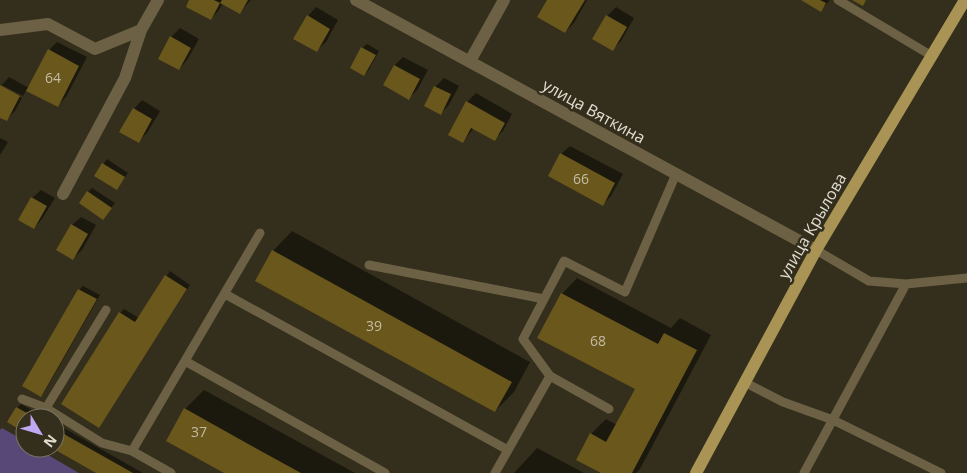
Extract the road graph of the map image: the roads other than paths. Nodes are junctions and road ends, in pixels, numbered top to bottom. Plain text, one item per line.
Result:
1 (158, 0) edge
2 (356, 0) edge
3 (504, 0) edge
4 (838, 0) edge
5 (965, 0) edge
6 (0, 30) edge
7 (141, 30) junction
8 (932, 56) junction
9 (470, 61) junction
10 (676, 174) junction
11 (62, 194) dead end
12 (260, 233) dead end
13 (816, 250) junction
14 (369, 266) dead end
15 (967, 278) edge
16 (906, 284) junction
17 (225, 294) junction
18 (544, 299) junction
19 (106, 310) dead end
20 (185, 361) junction
21 (550, 376) junction
22 (746, 383) junction
23 (22, 399) dead end
24 (46, 408) joint
25 (609, 408) dead end
26 (65, 420) edge
27 (832, 420) junction
28 (508, 450) junction
29 (132, 451) junction
30 (171, 473) edge
31 (385, 473) edge
32 (494, 473) edge
33 (696, 473) edge
34 (804, 473) edge
35 (941, 473) edge

1 - 7 street
2 - 9 street, улица Вяткина
3 - 9 street
4 - 8 lane
5 - 8 main road, улица Крылова
6 - 7 street
7 - 11 street
8 - 13 main road, улица Крылова
9 - 10 street, улица Вяткина
10 - 13 street, улица Вяткина
10 - 18 lane
12 - 17 lane
13 - 16 lane
13 - 22 main road, улица Крылова
14 - 18 lane
15 - 16 lane
16 - 27 lane
17 - 20 lane
17 - 28 lane
18 - 21 lane
19 - 24 lane
20 - 29 lane
20 - 31 lane
21 - 25 lane
21 - 28 lane
22 - 27 lane
22 - 33 main road, улица Крылова
23 - 24 lane
26 - 29 lane
27 - 34 lane
27 - 35 lane
28 - 32 lane
29 - 30 lane

